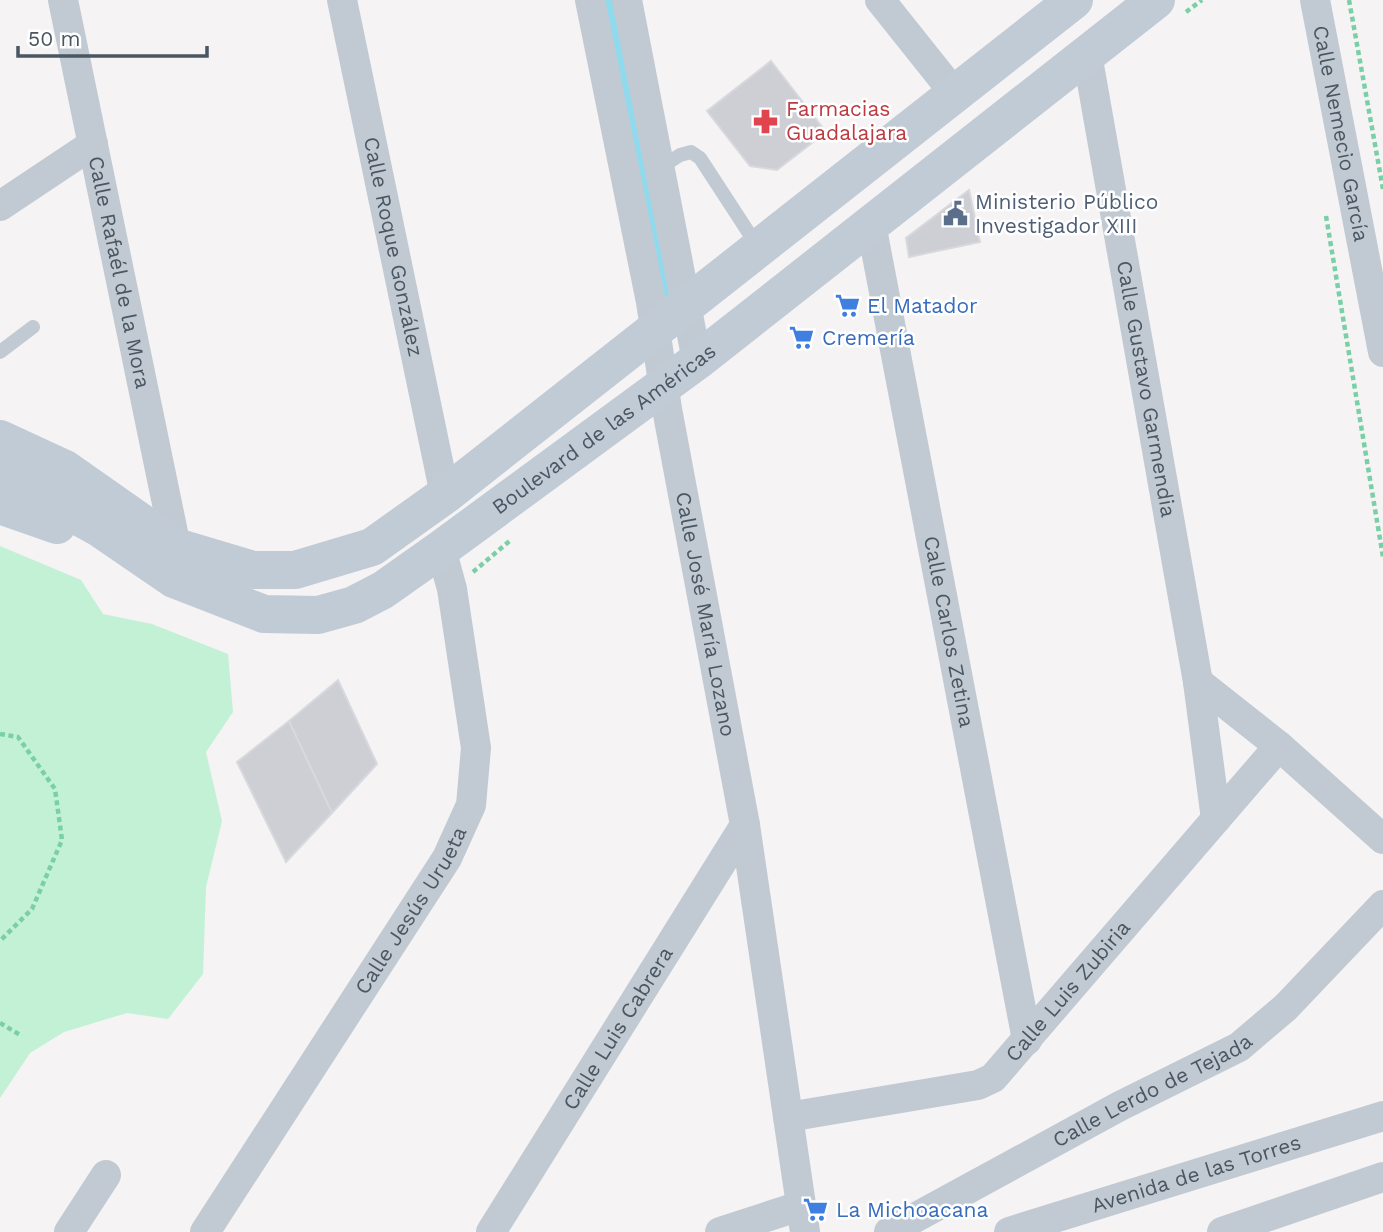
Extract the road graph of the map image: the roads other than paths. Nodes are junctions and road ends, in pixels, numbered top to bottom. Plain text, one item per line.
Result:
1 (63, 0) edge
2 (342, 0) edge
3 (590, 0) edge
4 (627, 0) edge
5 (880, 0) edge
6 (1074, 0) edge
7 (1156, 0) edge
8 (1315, 0) edge
9 (1087, 54) junction
10 (955, 94) junction
11 (93, 144) junction
12 (660, 168) junction
13 (0, 206) edge
14 (871, 224) junction
15 (759, 248) junction
16 (687, 305) junction
17 (33, 327) dead end
18 (653, 331) junction
19 (0, 352) edge
20 (1383, 352) edge
21 (698, 361) junction
22 (663, 386) junction
23 (0, 414) edge
24 (0, 439) edge
25 (65, 469) junction
26 (0, 473) edge
27 (445, 495) junction
28 (0, 505) edge
29 (101, 530) junction
30 (176, 547) junction
31 (441, 549) junction
32 (1198, 682) junction
33 (1279, 746) junction
34 (1216, 819) junction
35 (745, 825) junction
36 (1383, 839) edge
37 (1383, 905) edge
38 (1027, 1040) junction
39 (1383, 1116) edge
40 (788, 1117) junction
41 (106, 1175) dead end
42 (1383, 1178) edge
43 (803, 1219) edge
44 (69, 1232) edge
45 (205, 1232) edge
46 (491, 1232) edge
47 (720, 1232) edge
48 (889, 1232) edge
49 (1009, 1232) edge
50 (1222, 1232) edge

1 - 11 street, Calle Rafaél de la Mora
2 - 27 street, Calle Roque González
3 - 18 street, Calle José María Lozano
4 - 12 street
5 - 10 street
6 - 10 main road, Boulevard de las Américas
7 - 9 main road, Boulevard de las Américas
8 - 20 street, Calle Nemecio García
9 - 14 main road, Boulevard de las Américas
9 - 32 street, Calle Gustavo Garmendia
10 - 15 main road, Boulevard de las Américas
11 - 13 street
11 - 30 street, Calle Rafaél de la Mora
12 - 15 lane
12 - 16 street
14 - 21 main road, Boulevard de las Américas
14 - 38 street, Calle Carlos Zetina
15 - 16 main road, Boulevard de las Américas
16 - 18 main road, Boulevard de las Américas
16 - 21 street
17 - 19 lane
18 - 22 street, Calle José María Lozano
18 - 27 main road, Boulevard de las Américas
21 - 22 main road, Boulevard de las Américas
22 - 31 main road, Boulevard de las Américas
22 - 35 street, Calle José María Lozano
23 - 25 main road
24 - 25 main road, Boulevard de las Américas
25 - 30 main road, Boulevard de las Américas
26 - 29 main road, Boulevard de las Américas
27 - 30 main road, Boulevard de las Américas
28 - 29 main road
29 - 31 main road, Boulevard de las Américas
31 - 45 street, Calle Jesús Urueta
32 - 33 street
32 - 34 street, Calle Gustavo Garmendia
33 - 34 street, Calle Luis Zubiria
33 - 36 street
34 - 38 street, Calle Luis Zubiria
35 - 40 street, Calle José María Lozano
35 - 46 street, Calle Luis Cabrera
37 - 48 street, Calle Lerdo de Tejada
38 - 40 street, Calle Luis Zubiria
39 - 49 street, Avenida de las Torres
40 - 43 street, Calle José María Lozano
41 - 44 street
42 - 50 street
43 - 47 street

